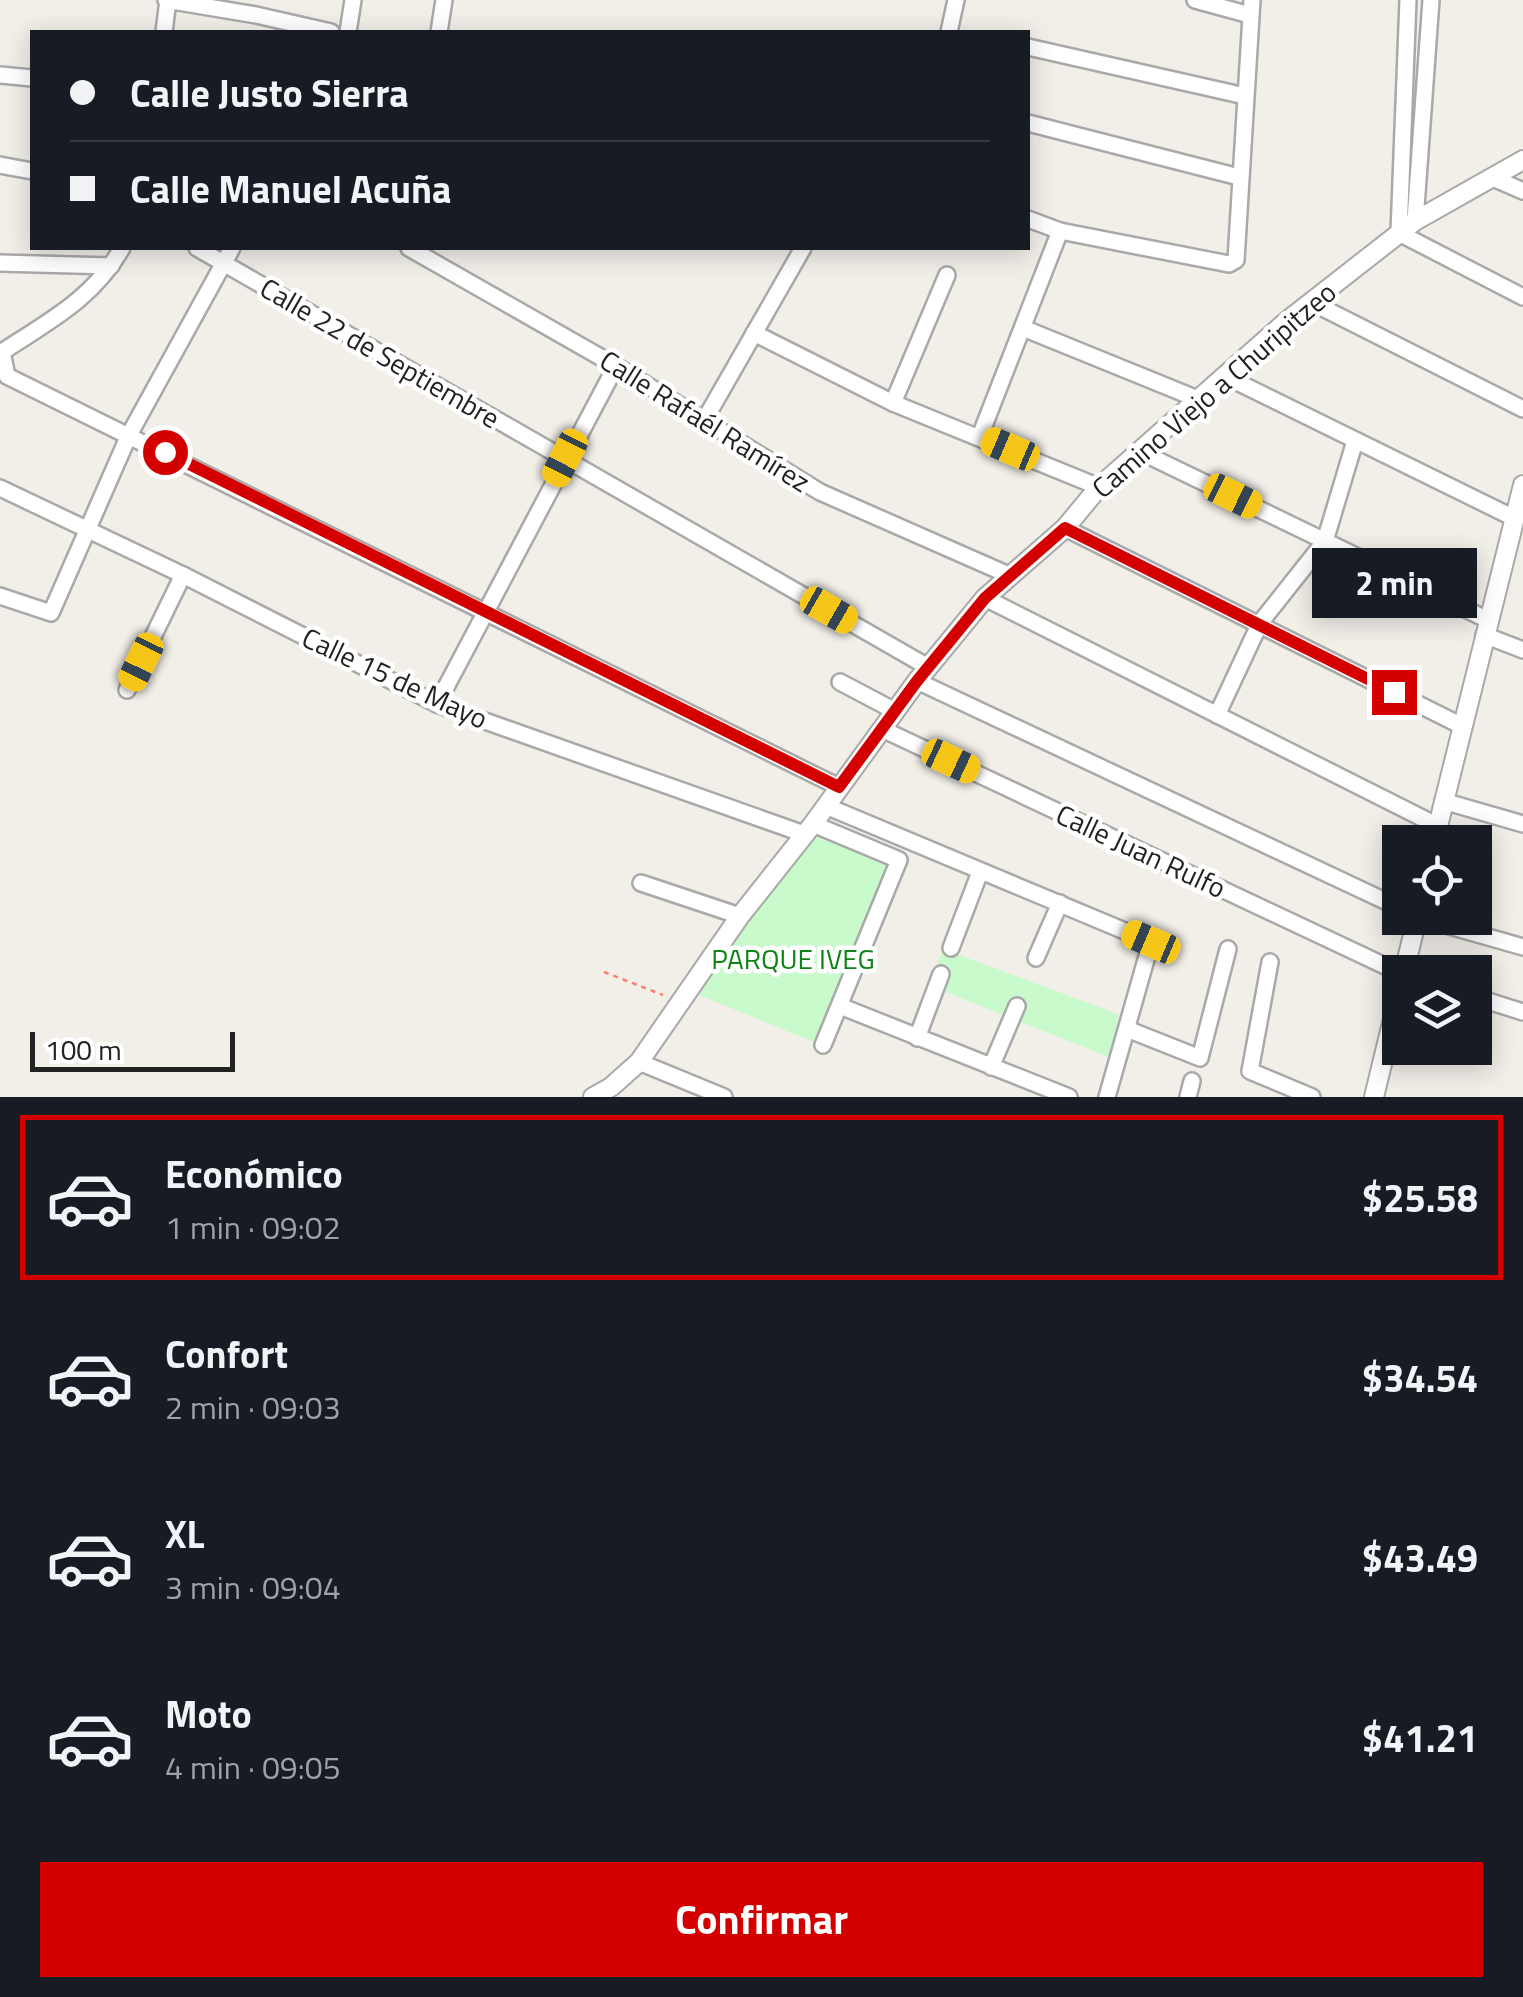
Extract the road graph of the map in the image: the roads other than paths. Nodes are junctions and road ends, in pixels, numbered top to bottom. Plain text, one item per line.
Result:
1 (167, 0) edge
2 (352, 0) edge
3 (444, 0) edge
4 (956, 0) edge
5 (1195, 0) edge
6 (1408, 0) edge
7 (1431, 0) edge
8 (1251, 7) edge
9 (258, 8) edge
10 (164, 30) edge
11 (324, 30) edge
12 (348, 30) edge
13 (439, 30) edge
14 (953, 30) edge
15 (1030, 48) edge
16 (0, 75) edge
17 (30, 78) edge
18 (1245, 96) junction
19 (1402, 123) junction
20 (1030, 124) edge
21 (1422, 124) junction
22 (1523, 160) edge
23 (0, 165) edge
24 (30, 171) edge
25 (1239, 176) junction
26 (1493, 178) junction
27 (1523, 191) edge
28 (1030, 220) edge
29 (1416, 221) junction
30 (1060, 231) junction
31 (1399, 233) junction
32 (121, 250) edge
33 (200, 250) edge
34 (231, 250) edge
35 (413, 250) edge
36 (802, 250) edge
37 (0, 263) edge
38 (223, 263) junction
39 (111, 266) junction
40 (947, 274) dead end
41 (1523, 297) edge
42 (1310, 302) junction
43 (1023, 328) junction
44 (754, 333) junction
45 (1, 352) edge
46 (616, 366) junction
47 (1227, 376) junction
48 (1200, 400) junction
49 (893, 402) junction
50 (1523, 409) edge
51 (704, 421) junction
52 (129, 435) junction
53 (980, 436) junction
54 (1356, 440) junction
55 (1141, 452) junction
56 (565, 458) junction
57 (1523, 485) edge
58 (1099, 487) junction
59 (0, 488) edge
60 (1065, 528) junction
61 (86, 529) junction
62 (1516, 530) edge
63 (1325, 541) junction
64 (182, 575) junction
65 (1011, 576) junction
66 (0, 596) edge
67 (985, 598) junction
68 (487, 610) junction
69 (1260, 623) junction
70 (1486, 628) junction
71 (1523, 650) edge
72 (923, 674) junction
73 (840, 682) dead end
74 (127, 690) dead end
75 (438, 704) junction
76 (895, 711) junction
77 (1218, 715) junction
78 (1462, 726) junction
79 (882, 729) junction
80 (839, 787) junction
81 (1444, 801) junction
82 (826, 806) junction
83 (1523, 824) edge
84 (1420, 825) edge
85 (1438, 825) edge
86 (809, 829) junction
87 (980, 872) junction
88 (641, 884) dead end
89 (1382, 899) edge
90 (1060, 903) junction
91 (740, 916) junction
92 (1480, 935) edge
93 (1523, 947) edge
94 (951, 948) dead end
95 (1228, 948) dead end
96 (1036, 958) dead end
97 (1270, 962) dead end
98 (1382, 964) edge
99 (941, 974) dead end
100 (1492, 1002) edge
101 (840, 1006) junction
102 (1016, 1006) dead end
103 (1523, 1012) edge
104 (1127, 1029) junction
105 (917, 1038) junction
106 (823, 1045) dead end
107 (639, 1062) junction
108 (1382, 1064) edge
109 (991, 1067) junction
110 (610, 1092) edge
111 (594, 1097) edge
112 (724, 1097) edge
113 (1068, 1097) edge
114 (1107, 1097) edge
115 (1312, 1097) edge
116 (1374, 1097) edge

1 - 9 street
1 - 10 street
2 - 12 street
3 - 13 street
4 - 14 street
5 - 8 street
6 - 19 street
7 - 21 street
8 - 18 street
9 - 11 street
15 - 18 street
16 - 17 street
18 - 25 street
19 - 21 street
19 - 31 street
20 - 25 street
21 - 29 street
22 - 26 street, Camino Viejo a Churipitzeo
23 - 24 street
25 - 30 street
26 - 27 street
26 - 29 street, Camino Viejo a Churipitzeo
28 - 30 street
29 - 31 street, Camino Viejo a Churipitzeo
30 - 43 street
31 - 41 street
31 - 42 street, Camino Viejo a Churipitzeo
32 - 39 street
33 - 38 street, Calle 22 de Septiembre
34 - 38 street
35 - 46 street, Calle Rafaél Ramírez
36 - 44 street
37 - 39 street
38 - 52 street
38 - 56 street, Calle 22 de Septiembre
39 - 45 street
40 - 49 street
42 - 47 street, Camino Viejo a Churipitzeo
42 - 50 street
43 - 48 street
43 - 53 street
44 - 49 street
44 - 51 street
45 - 52 street
46 - 51 street, Calle Rafaél Ramírez
46 - 56 street
47 - 48 street, Camino Viejo a Churipitzeo
47 - 54 street
48 - 55 street, Camino Viejo a Churipitzeo
49 - 53 street
51 - 65 street, Calle Rafaél Ramírez
52 - 61 street
52 - 68 street
53 - 58 street
54 - 62 street
54 - 63 street
55 - 58 street, Camino Viejo a Churipitzeo
55 - 63 street
56 - 68 street
56 - 72 street, Calle 22 de Septiembre
57 - 62 street
58 - 60 street, Camino Viejo a Churipitzeo
59 - 61 street, Calle 15 de Mayo
60 - 65 street, Camino Viejo a Churipitzeo
60 - 69 street
61 - 64 street, Calle 15 de Mayo
61 - 66 street
62 - 70 street
63 - 69 street
63 - 70 street
64 - 74 street
64 - 75 street, Calle 15 de Mayo
65 - 67 street, Camino Viejo a Churipitzeo
67 - 72 street, Camino Viejo a Churipitzeo
67 - 77 street
68 - 75 street
68 - 80 street
69 - 77 street
69 - 78 street
70 - 71 street
70 - 78 street
72 - 76 street, Camino Viejo a Churipitzeo
72 - 89 street, Calle 22 de Septiembre
73 - 76 street
75 - 86 street, Calle 15 de Mayo
76 - 79 street, Camino Viejo a Churipitzeo
77 - 84 street
78 - 81 street
79 - 80 street, Camino Viejo a Churipitzeo
79 - 98 street, Calle Juan Rulfo
80 - 82 street, Camino Viejo a Churipitzeo
81 - 83 street
81 - 85 street
82 - 86 street, Camino Viejo a Churipitzeo
82 - 87 street
86 - 91 street, Camino Viejo a Churipitzeo
86 - 101 street, Calle 15 de Mayo
87 - 90 street
87 - 94 street
88 - 91 street
90 - 96 street
90 - 104 street
91 - 107 street, Camino Viejo a Churipitzeo
92 - 93 street
95 - 104 street
97 - 115 street
99 - 105 street
100 - 103 street
101 - 105 street
101 - 106 street
102 - 109 street
104 - 114 street
105 - 109 street
107 - 110 street, Camino Viejo a Churipitzeo
107 - 112 street
108 - 116 street
109 - 113 street
110 - 111 street, Camino Viejo a Churipitzeo

